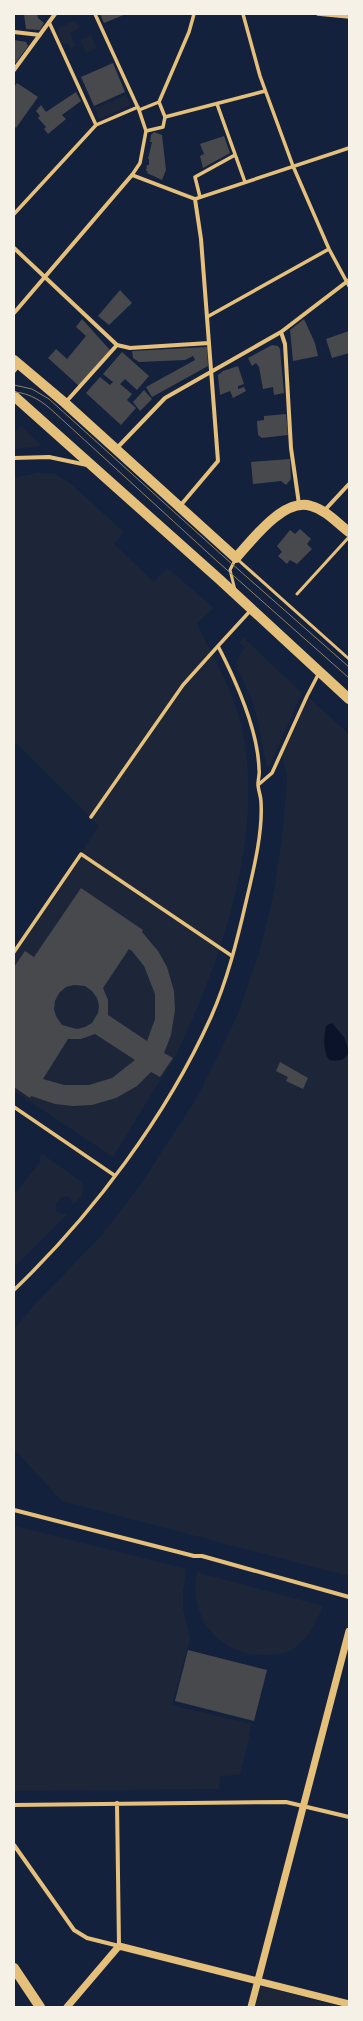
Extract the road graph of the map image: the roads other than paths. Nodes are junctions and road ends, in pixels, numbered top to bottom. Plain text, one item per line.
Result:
1 (55, 14) edge
2 (95, 14) edge
3 (194, 14) edge
4 (243, 14) edge
5 (318, 14) edge
6 (349, 17) edge
7 (49, 22) junction
8 (14, 32) edge
9 (40, 34) junction
10 (14, 70) edge
11 (265, 91) junction
12 (159, 102) junction
13 (217, 104) junction
14 (138, 108) junction
15 (164, 117) junction
16 (96, 125) junction
17 (146, 131) junction
18 (349, 148) edge
19 (235, 154) junction
20 (293, 166) junction
21 (132, 175) junction
22 (245, 182) junction
23 (200, 197) junction
24 (195, 199) junction
25 (14, 214) edge
26 (14, 248) edge
27 (329, 250) junction
28 (46, 278) junction
29 (348, 280) edge
30 (349, 286) edge
31 (14, 313) edge
32 (208, 317) junction
33 (281, 332) junction
34 (209, 343) junction
35 (117, 345) junction
36 (16, 366) edge
37 (211, 371) junction
38 (14, 396) edge
39 (65, 403) junction
40 (116, 449) junction
41 (14, 458) edge
42 (94, 466) junction
43 (349, 484) edge
44 (298, 504) junction
45 (179, 506) junction
46 (324, 512) junction
47 (349, 532) edge
48 (349, 537) edge
49 (236, 558) junction
50 (297, 594) dead end
51 (236, 596) junction
52 (251, 610) junction
53 (218, 646) junction
54 (349, 659) edge
55 (320, 672) junction
56 (349, 699) edge
57 (258, 785) junction
58 (91, 817) dead end
59 (14, 952) edge
60 (232, 956) junction
61 (14, 1107) edge
62 (114, 1175) junction
63 (14, 1290) edge
64 (14, 1510) edge
65 (349, 1596) edge
66 (349, 1631) edge
67 (117, 1803) junction
68 (14, 1805) edge
69 (304, 1806) junction
70 (349, 1817) edge
71 (14, 1845) edge
72 (119, 1946) junction
73 (14, 1968) edge
74 (258, 1982) junction
75 (349, 2004) edge
76 (40, 2007) edge
77 (67, 2007) edge
78 (251, 2007) edge

1 - 7 street
2 - 14 street
3 - 12 street
4 - 11 street
5 - 6 street
7 - 9 street
7 - 16 street
8 - 9 street
9 - 10 street
11 - 13 street
11 - 20 street
12 - 14 street
12 - 15 street
13 - 15 street
13 - 19 street
14 - 16 street
14 - 17 street
15 - 17 street
16 - 25 street
17 - 21 street
18 - 20 street
19 - 22 street
19 - 23 street
20 - 22 street
20 - 27 street
21 - 24 street
21 - 28 street
22 - 23 street
23 - 24 street
24 - 32 street
26 - 28 street
27 - 29 street
27 - 32 street
28 - 31 street
28 - 35 street
29 - 30 street
29 - 33 street
32 - 34 street
33 - 37 street
33 - 44 street
34 - 35 street
34 - 37 street
35 - 39 street
36 - 39 main road
37 - 40 street
37 - 45 street
38 - 42 main road
39 - 40 main road
40 - 45 main road
41 - 42 street
42 - 51 main road
43 - 46 street
44 - 46 main road
44 - 49 main road
45 - 49 main road
46 - 47 main road
48 - 50 lane
49 - 51 lane
49 - 54 lane
51 - 52 main road
52 - 53 street
52 - 55 main road
53 - 57 street
53 - 58 street
55 - 56 main road
55 - 57 street
57 - 60 street
59 - 60 street
60 - 62 street
61 - 62 street
62 - 63 street
64 - 65 street
66 - 69 street
67 - 68 street
67 - 69 street
67 - 72 street
69 - 70 street
69 - 74 street
71 - 72 street
72 - 74 street
72 - 77 street
73 - 76 main road
74 - 75 street
74 - 78 street

